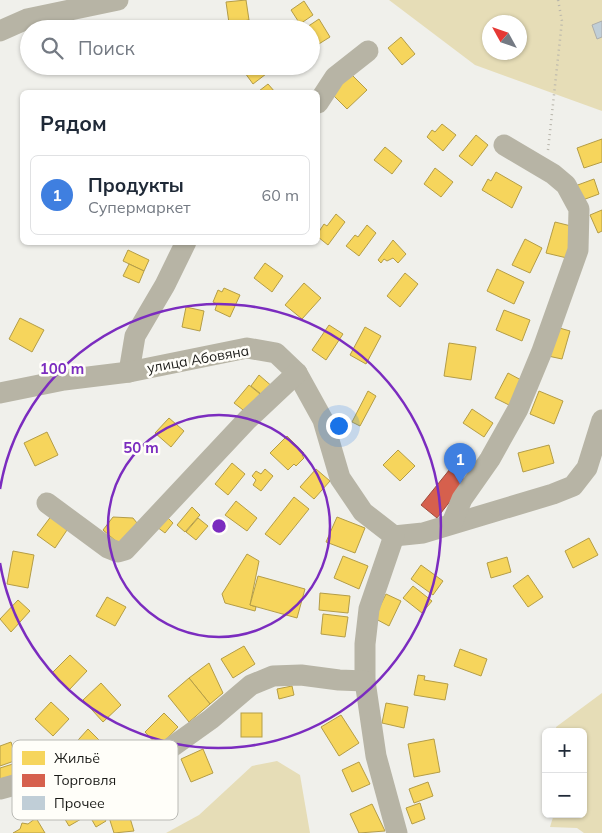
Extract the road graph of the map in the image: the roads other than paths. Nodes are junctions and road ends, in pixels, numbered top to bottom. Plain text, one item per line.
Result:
1 (118, 0) edge
2 (25, 20) edge
3 (20, 22) edge
4 (0, 31) edge
5 (368, 51) dead end
6 (320, 100) edge
7 (504, 145) dead end
8 (185, 245) edge
9 (129, 372) junction
10 (297, 373) junction
11 (0, 393) edge
12 (602, 420) edge
13 (47, 503) dead end
14 (452, 523) junction
15 (394, 536) junction
16 (365, 681) junction
17 (178, 743) edge
18 (397, 833) edge

1 - 2 street
3 - 4 street
5 - 6 street
7 - 14 street
8 - 9 street
9 - 10 street, улица Абовяна
9 - 11 street, улица Абовяна
10 - 13 street
10 - 15 street, улица Абовяна
12 - 14 street
14 - 15 street
15 - 16 street
16 - 17 street
16 - 18 street

